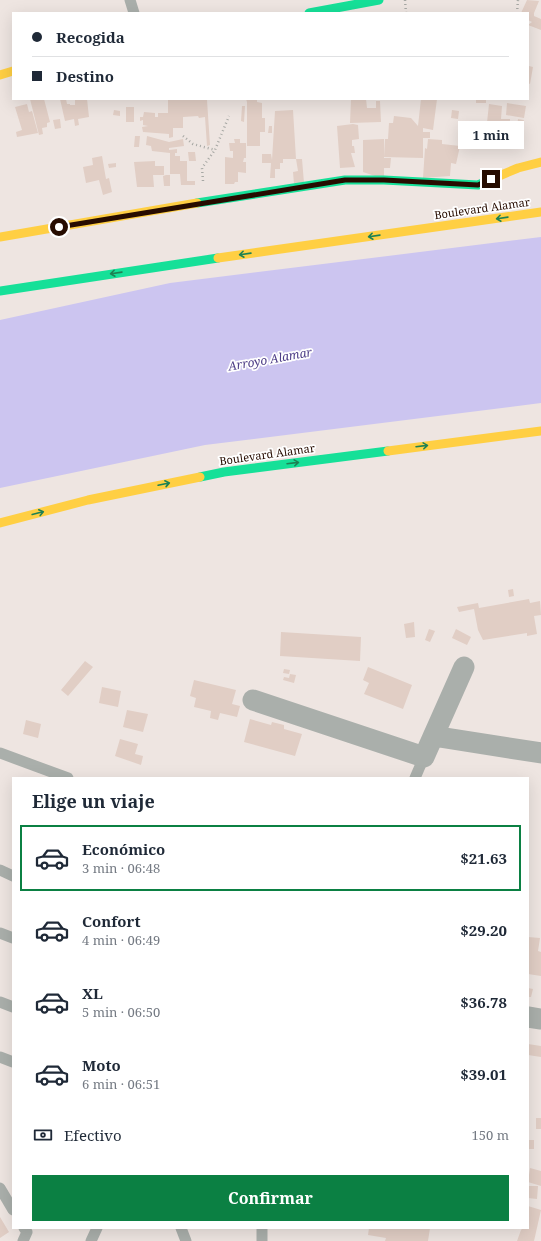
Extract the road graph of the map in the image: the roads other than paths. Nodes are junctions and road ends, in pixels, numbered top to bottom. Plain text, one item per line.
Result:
1 (130, 0) edge
2 (379, 0) edge
3 (134, 12) edge
4 (314, 12) edge
5 (12, 71) edge
6 (0, 75) edge
7 (541, 162) edge
8 (541, 212) edge
9 (0, 237) edge
10 (0, 284) edge
11 (25, 286) junction
12 (0, 291) edge
13 (541, 431) edge
14 (0, 523) edge
15 (464, 667) dead end
16 (253, 700) dead end
17 (433, 736) junction
18 (0, 753) edge
19 (541, 753) edge
20 (424, 757) junction
21 (65, 777) edge
22 (415, 777) edge
23 (0, 870) edge
24 (12, 876) edge
25 (0, 933) edge
26 (12, 938) edge
27 (0, 1002) edge
28 (12, 1007) edge
29 (529, 1017) edge
30 (541, 1019) edge
31 (0, 1057) edge
32 (12, 1062) edge
33 (0, 1188) edge
34 (12, 1208) edge
35 (25, 1229) edge
36 (97, 1229) edge
37 (181, 1229) edge
38 (262, 1229) edge
39 (23, 1241) edge
40 (91, 1241) edge
41 (186, 1241) edge
42 (262, 1241) edge

1 - 3 lane
2 - 4 main road
5 - 6 main road
7 - 9 main road
8 -> 11 main road, Boulevard Alamar
10 - 11 main road
11 - 12 main road, Boulevard Alamar
14 -> 13 main road, Boulevard Alamar
15 - 17 street
16 - 20 street
17 - 19 street
17 - 20 street
18 - 21 lane
20 - 22 lane
23 - 24 lane
25 - 26 lane
27 - 28 lane
29 - 30 street
31 - 32 lane
33 - 34 lane
35 - 39 lane
36 - 40 lane
37 - 41 lane
38 - 42 lane

